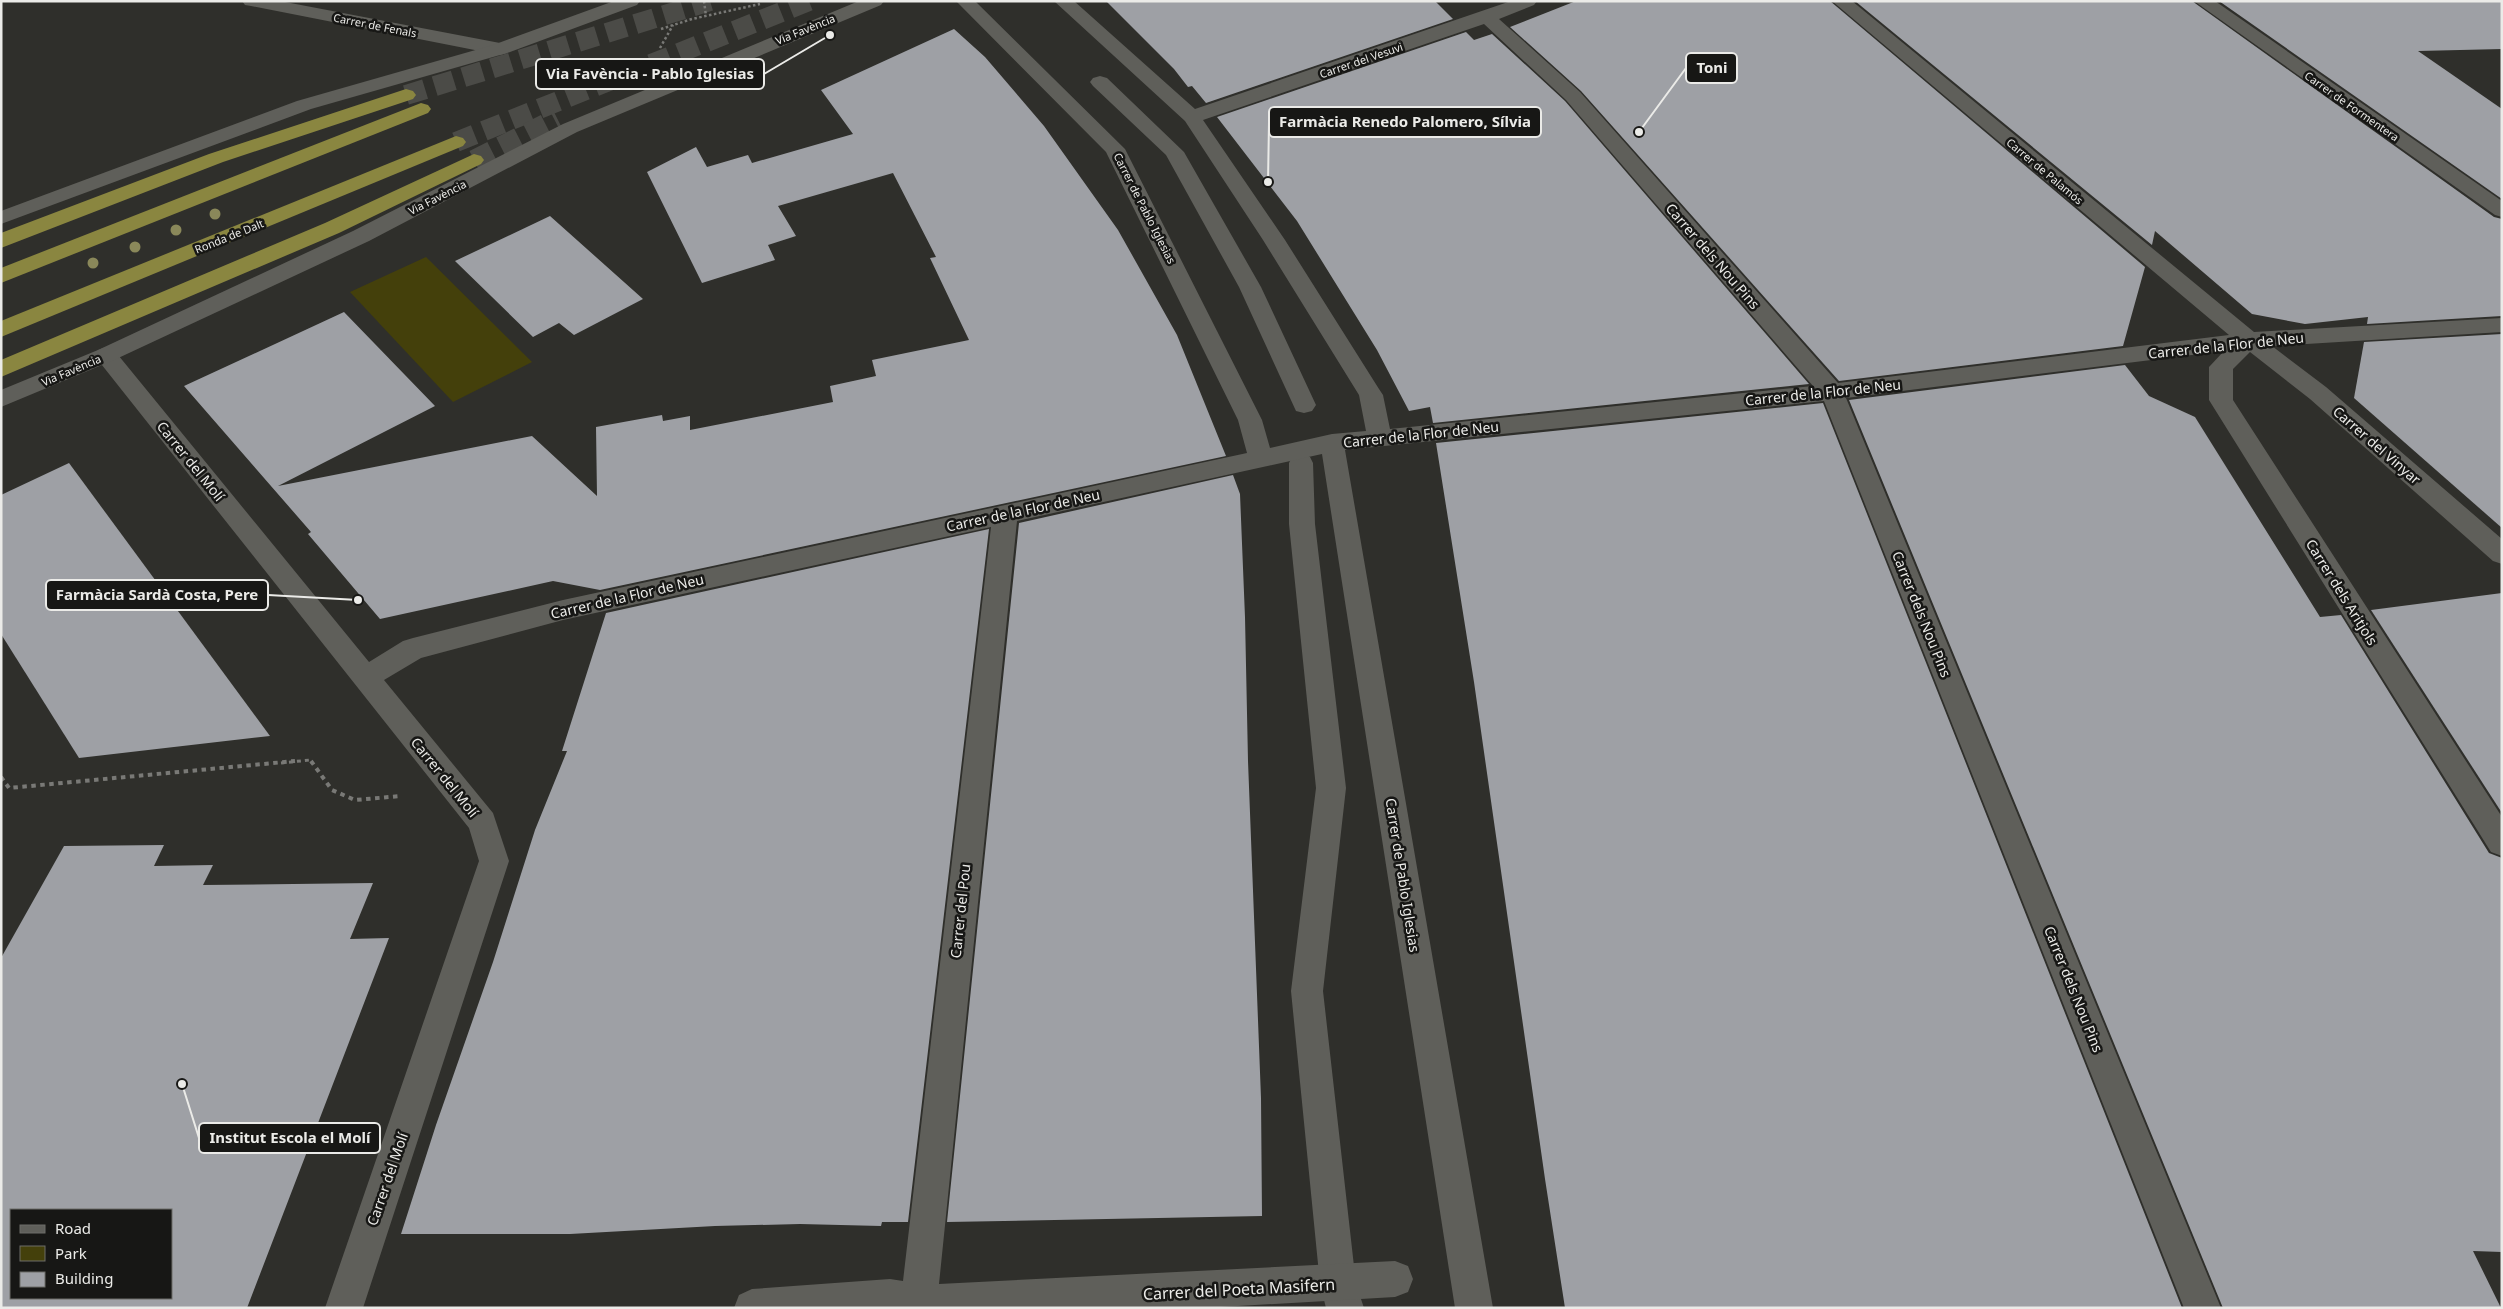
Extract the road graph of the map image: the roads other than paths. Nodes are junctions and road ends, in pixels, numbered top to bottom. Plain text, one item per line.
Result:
1 (251, 1) edge
2 (631, 1) edge
3 (875, 1) edge
4 (966, 1) edge
5 (1063, 1) edge
6 (1528, 1) edge
7 (1841, 1) edge
8 (2203, 1) edge
9 (1487, 17) junction
10 (500, 48) junction
11 (1100, 82) dead end
12 (406, 95) tunnel mouth
13 (421, 109) tunnel mouth
14 (1192, 117) junction
15 (456, 142) tunnel mouth
16 (474, 160) tunnel mouth
17 (2502, 211) edge
18 (1, 218) edge
19 (1, 241) edge
20 (1, 276) edge
21 (2502, 325) edge
22 (1, 330) edge
23 (2249, 340) junction
24 (106, 355) junction
25 (1, 369) edge
26 (1832, 392) junction
27 (1, 400) edge
28 (1304, 405) dead end
29 (1380, 438) junction
30 (1332, 443) junction
31 (1260, 459) junction
32 (1302, 463) dead end
33 (1005, 515) junction
34 (2502, 554) edge
35 (365, 678) junction
36 (2502, 843) edge
37 (1396, 1280) dead end
38 (1341, 1296) edge
39 (919, 1304) edge
40 (344, 1308) edge
41 (752, 1308) edge
42 (1474, 1308) edge
43 (2203, 1308) edge

1 - 10 street, Carrer de Fenals
2 - 10 street
3 - 24 street, Via Favència
4 - 31 street, Carrer de Pablo Iglesias
5 - 14 street
6 - 9 street, Carrer del Vesuvi
7 - 23 street, Carrer de Palamós
8 - 17 street, Carrer de Formentera
9 - 14 street, Carrer del Vesuvi
9 - 26 street, Carrer dels Nou Pins
10 - 18 street
11 - 28 street
12 - 19 highway
13 - 20 highway
14 - 29 street
15 - 22 highway, Ronda de Dalt
16 - 25 highway
21 - 23 street, Carrer de la Flor de Neu
23 - 26 street, Carrer de la Flor de Neu
23 - 34 street, Carrer del Vinyar
23 - 36 street, Carrer dels Aritjols
24 - 27 street, Via Favència
24 - 35 street, Carrer del Molí
26 - 29 street, Carrer de la Flor de Neu
26 - 43 street, Carrer dels Nou Pins
29 - 30 street, Carrer de la Flor de Neu
30 - 31 street, Carrer de la Flor de Neu
30 - 42 street, Carrer de Pablo Iglesias
31 - 33 street, Carrer de la Flor de Neu
32 - 38 street
33 - 35 street, Carrer de la Flor de Neu
33 - 39 street, Carrer del Pou
35 - 40 street, Carrer del Molí
37 - 38 street, Carrer del Poeta Masifern
38 - 39 street, Carrer del Poeta Masifern
39 - 41 street, Carrer del Poeta Masifern

